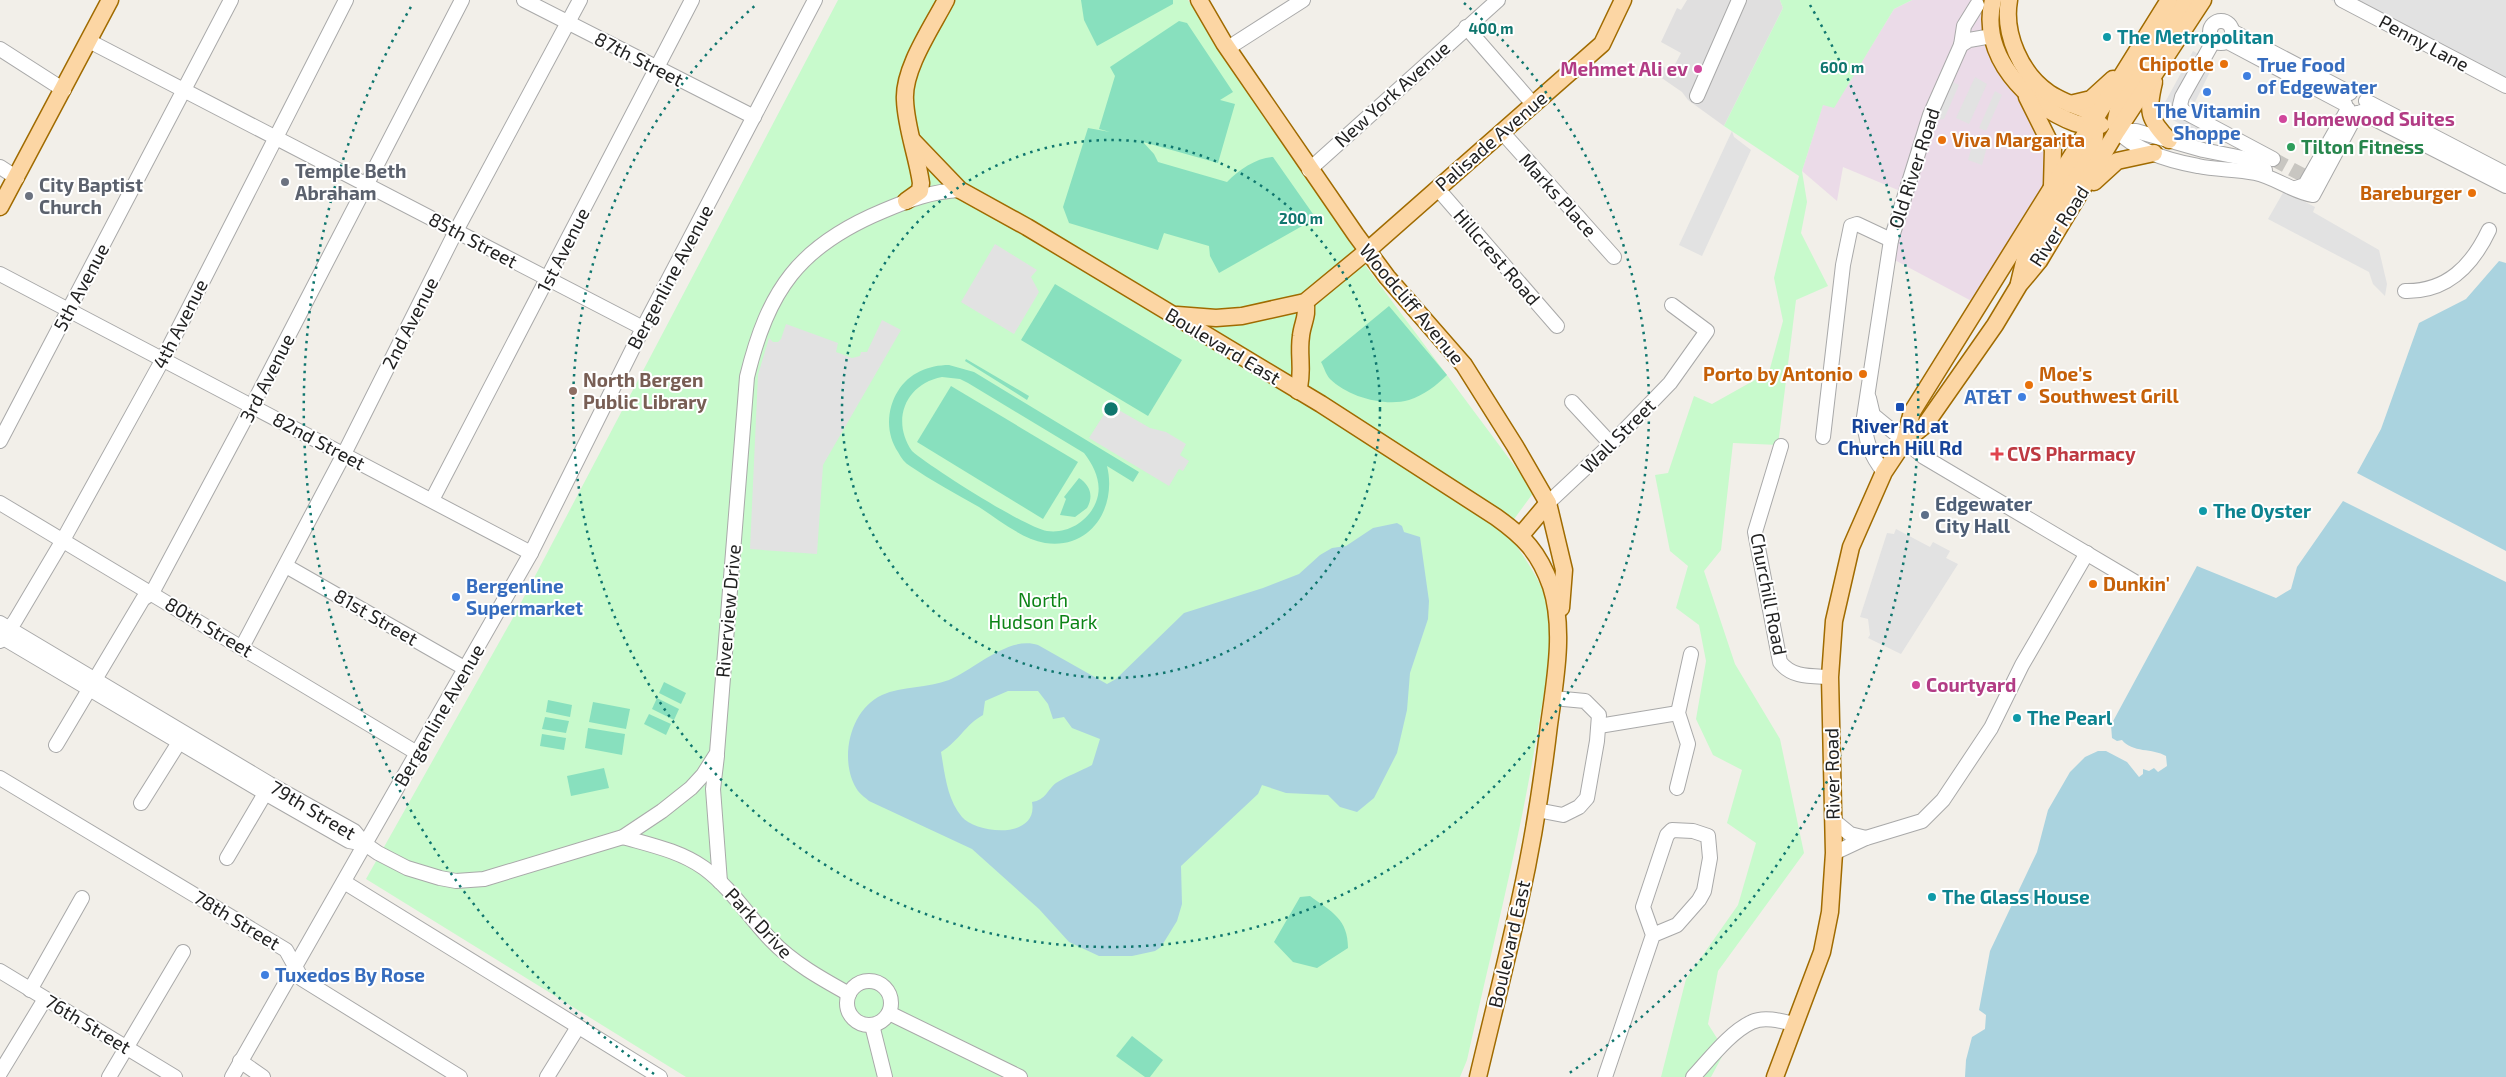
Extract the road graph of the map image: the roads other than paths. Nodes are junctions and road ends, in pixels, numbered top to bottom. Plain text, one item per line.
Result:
1 (110, 0) edge
2 (231, 0) edge
3 (346, 0) edge
4 (462, 0) edge
5 (524, 0) edge
6 (580, 0) edge
7 (692, 0) edge
8 (815, 0) edge
9 (946, 0) edge
10 (1199, 0) edge
11 (1303, 0) edge
12 (1498, 0) edge
13 (1623, 0) edge
14 (1739, 0) edge
15 (1993, 0) edge
16 (2169, 0) edge
17 (2186, 0) edge
18 (2203, 0) edge
19 (2342, 0) edge
20 (2011, 3) edge
21 (1977, 5) dead end
22 (568, 24) junction
23 (1466, 27) junction
24 (1992, 36) junction
25 (89, 41) junction
26 (1961, 46) junction
27 (1228, 48) junction
28 (0, 49) edge
29 (2134, 58) junction
30 (657, 68) junction
31 (2157, 71) junction
32 (2506, 86) edge
33 (185, 89) junction
34 (64, 90) junction
35 (2025, 92) junction
36 (1697, 96) dead end
37 (1533, 104) junction
38 (2070, 104) junction
39 (2354, 105) junction
40 (754, 117) junction
41 (2093, 123) junction
42 (2117, 131) junction
43 (1502, 132) junction
44 (275, 137) junction
45 (2168, 140) junction
46 (913, 141) junction
47 (2154, 153) junction
48 (2273, 159) tunnel mouth
49 (0, 167) edge
50 (1310, 170) junction
51 (2506, 175) edge
52 (17, 178) junction
53 (2277, 179) junction
54 (366, 184) junction
55 (2506, 186) edge
56 (2052, 187) junction
57 (1437, 188) junction
58 (960, 190) junction
59 (906, 201) junction
60 (2075, 202) junction
61 (0, 207) edge
62 (2489, 230) dead end
63 (456, 232) junction
64 (1891, 240) junction
65 (1367, 251) junction
66 (1614, 257) dead end
67 (0, 274) edge
68 (548, 279) junction
69 (2019, 285) junction
70 (2405, 291) dead end
71 (1305, 302) junction
72 (1672, 305) dead end
73 (69, 310) junction
74 (1172, 315) junction
75 (1557, 326) dead end
76 (643, 328) junction
77 (163, 359) junction
78 (1298, 391) junction
79 (1869, 395) junction
80 (1572, 402) dead end
81 (252, 406) junction
82 (1823, 437) dead end
83 (0, 441) edge
84 (1904, 442) junction
85 (1612, 444) junction
86 (1781, 446) dead end
87 (344, 454) junction
88 (1884, 472) junction
89 (432, 500) junction
90 (0, 503) edge
91 (1548, 503) junction
92 (1521, 535) junction
93 (63, 540) junction
94 (531, 553) junction
95 (2087, 554) junction
96 (286, 566) junction
97 (2140, 585) dead end
98 (152, 593) junction
99 (1558, 630) junction
100 (2, 633) edge
101 (242, 647) junction
102 (1691, 654) dead end
103 (466, 669) junction
104 (1830, 677) junction
105 (92, 684) junction
106 (1553, 698) junction
107 (1678, 713) junction
108 (1599, 726) junction
109 (182, 737) junction
110 (56, 745) dead end
111 (417, 753) junction
112 (717, 753) junction
113 (0, 778) edge
114 (1676, 788) dead end
115 (268, 789) junction
116 (141, 803) dead end
117 (1537, 810) junction
118 (1833, 820) junction
119 (623, 837) junction
120 (1866, 838) junction
121 (365, 844) junction
122 (1834, 853) junction
123 (227, 858) dead end
124 (344, 882) junction
125 (720, 882) junction
126 (82, 898) dead end
127 (1653, 935) junction
128 (183, 952) dead end
129 (295, 965) junction
130 (0, 971) edge
131 (30, 990) junction
132 (849, 994) junction
133 (45, 999) junction
134 (889, 1012) junction
135 (1794, 1024) junction
136 (872, 1025) junction
137 (578, 1027) junction
138 (126, 1048) junction
139 (240, 1061) junction
140 (0, 1073) edge
141 (109, 1077) edge
142 (176, 1077) edge
143 (232, 1077) edge
144 (264, 1077) edge
145 (460, 1077) edge
146 (547, 1077) edge
147 (660, 1077) edge
148 (885, 1077) edge
149 (1020, 1077) edge
150 (1478, 1077) edge
151 (1605, 1077) edge
152 (1693, 1077) edge
153 (1775, 1077) edge

1 - 25 main road
2 - 33 street, 5th Avenue
3 - 44 street, 4th Avenue
4 - 54 street, 3rd Avenue
5 - 22 street, 87th Street
6 - 22 street, 2nd Avenue
7 - 30 street, 1st Avenue
8 - 40 street, Bergenline Avenue
9 - 46 main road
10 - 27 main road, Woodcliff Avenue
11 - 27 street
12 - 23 street, New York Avenue
13 - 37 main road, Palisade Avenue
14 - 36 street
15 - 24 main road
16 - 29 main road, River Road
17 - 42 main road
18 - 31 main road, River Road
19 - 32 street, Penny Lane
20 - 38 main road
21 - 26 street, Old River Road
22 - 30 street, 87th Street
22 - 63 street, 2nd Avenue
23 - 37 street
23 - 50 street, New York Avenue
24 - 26 street
24 - 35 main road
25 - 33 street, 85th Street
25 - 34 main road
26 - 64 street, Old River Road
27 - 50 main road, Woodcliff Avenue
28 - 34 street
29 - 38 main road
29 - 41 main road, River Road
30 - 40 street, 87th Street
30 - 68 street, 1st Avenue
31 - 42 main road, River Road
31 - 45 main road
33 - 44 street, 85th Street
33 - 73 street, 5th Avenue
34 - 52 main road
35 - 41 main road
35 - 56 main road
37 - 43 main road, Palisade Avenue
38 - 41 main road
39 - 48 street
39 - 51 street
39 - 53 street
39 - 55 street
40 - 76 street, Bergenline Avenue
41 - 42 main road
41 - 56 main road, River Road
41 - 69 main road
42 - 45 street
42 - 47 street
42 - 60 main road, River Road
43 - 57 main road, Palisade Avenue
43 - 66 street, Marks Place
44 - 54 street, 85th Street
44 - 77 street, 4th Avenue
45 - 53 street
46 - 58 main road, Boulevard East
46 - 59 main road
47 - 53 street
47 - 60 main road
49 - 52 street
50 - 65 main road, Woodcliff Avenue
51 - 55 street
52 - 61 main road
54 - 63 street, 85th Street
54 - 81 street, 3rd Avenue
56 - 84 main road, River Road
57 - 65 main road, Palisade Avenue
57 - 75 street, Hillcrest Road
58 - 59 street, Riverview Drive
58 - 74 main road, Boulevard East
59 - 112 street, Riverview Drive
60 - 69 main road, River Road
62 - 70 street
63 - 68 street, 85th Street
63 - 87 street, 2nd Avenue
64 - 79 street
64 - 82 street
65 - 71 main road
65 - 91 main road, Woodcliff Avenue
67 - 73 street, 82nd Street
68 - 76 street, 85th Street
68 - 89 street, 1st Avenue
69 - 84 main road, River Road
71 - 74 main road
71 - 78 main road
72 - 85 street, Wall Street
73 - 77 street, 82nd Street
73 - 83 street, 5th Avenue
74 - 78 main road, Boulevard East
76 - 94 street, Bergenline Avenue
77 - 81 street, 82nd Street
77 - 93 street, 4th Avenue
78 - 92 main road, Boulevard East
79 - 84 street
79 - 88 street
80 - 85 street
81 - 87 street, 82nd Street
81 - 98 street, 3rd Avenue
84 - 88 main road, River Road
84 - 95 street
85 - 91 street, Wall Street
86 - 104 street, Churchill Road
87 - 89 street, 82nd Street
87 - 96 street, 2nd Avenue
88 - 104 main road, River Road
89 - 94 street, 82nd Street
90 - 93 street, 80th Street
91 - 92 main road, Wall Street
91 - 99 main road, Woodcliff Avenue
92 - 99 main road, Boulevard East
93 - 98 street, 80th Street
93 - 100 street, 4th Avenue
94 - 103 street, Bergenline Avenue
95 - 97 street
95 - 120 street
96 - 101 street, 2nd Avenue
96 - 103 street, 81st Street
98 - 101 street, 80th Street
98 - 105 street, 3rd Avenue
99 - 106 main road, Boulevard East
100 - 105 street, 79th Street
101 - 111 street, 80th Street
102 - 107 street
103 - 111 street, Bergenline Avenue
104 - 118 main road, River Road
105 - 109 street, 79th Street
105 - 110 street, 3rd Avenue
106 - 108 street
106 - 117 main road, Boulevard East
107 - 108 street
107 - 114 street
108 - 117 street
109 - 115 street, 79th Street
109 - 116 street
111 - 121 street, Bergenline Avenue
112 - 119 street, Riverview Drive
112 - 125 street, Park Drive
113 - 129 street, 78th Street
115 - 121 street, 79th Street
115 - 123 street
117 - 150 main road, Boulevard East
118 - 120 street
118 - 122 main road, River Road
119 - 121 street, Riverview Drive
119 - 125 street, Park Drive
120 - 122 street
121 - 124 street, Bergenline Avenue
122 - 135 main road, River Road
124 - 129 street, Bergenline Avenue
124 - 137 street
125 - 132 street, Park Drive
126 - 131 street
127 - 127 street
127 - 151 street
128 - 138 street
129 - 139 street, Bergenline Avenue
129 - 145 street, 78th Street
130 - 131 street, 76th Street
131 - 133 street, 76th Street
132 - 134 street
132 - 136 street
133 - 138 street, 76th Street
133 - 140 street
134 - 136 street
134 - 149 street
135 - 152 street
135 - 153 main road, River Road
136 - 148 street
137 - 146 street
137 - 147 street
138 - 141 street
138 - 142 street, 76th Street
139 - 143 street, Bergenline Avenue
139 - 144 street

